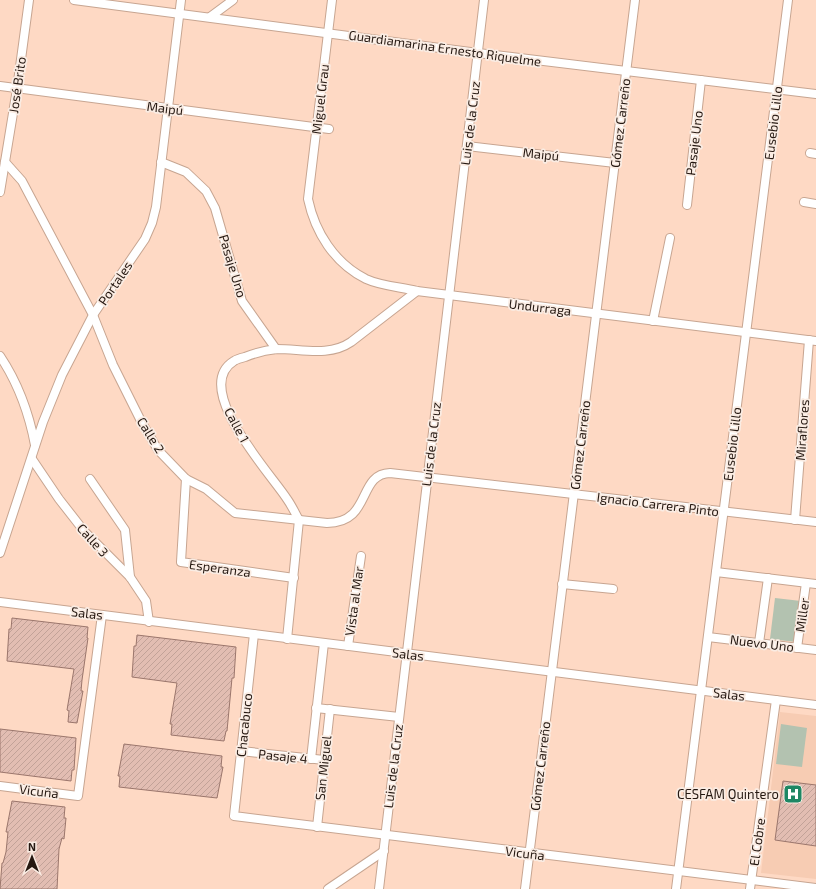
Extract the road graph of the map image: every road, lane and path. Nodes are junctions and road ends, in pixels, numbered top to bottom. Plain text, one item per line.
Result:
1 (28, 0) edge
2 (74, 0) edge
3 (181, 0) edge
4 (233, 0) edge
5 (332, 0) edge
6 (484, 0) edge
7 (635, 0) edge
8 (788, 0) edge
9 (179, 13) junction
10 (210, 18) junction
11 (328, 32) junction
12 (478, 53) junction
13 (626, 71) junction
14 (701, 80) junction
15 (0, 86) edge
16 (18, 88) junction
17 (777, 89) junction
18 (816, 94) edge
19 (167, 108) junction
20 (317, 128) junction
21 (329, 129) dead end
22 (467, 146) junction
23 (5, 162) junction
24 (161, 162) junction
25 (615, 163) junction
26 (0, 192) edge
27 (308, 199) joint
28 (804, 202) dead end
29 (816, 204) edge
30 (687, 205) dead end
31 (670, 238) dead end
32 (417, 291) junction
33 (449, 296) junction
34 (596, 314) junction
35 (93, 315) junction
36 (653, 320) junction
37 (746, 332) junction
38 (812, 340) edge
39 (276, 349) junction
40 (0, 356) edge
41 (36, 446) junction
42 (32, 459) junction
43 (428, 478) junction
44 (90, 479) dead end
45 (186, 479) junction
46 (574, 494) junction
47 (724, 512) junction
48 (299, 520) junction
49 (795, 520) junction
50 (816, 522) edge
51 (0, 553) edge
52 (361, 556) dead end
53 (716, 572) junction
54 (130, 577) junction
55 (294, 578) junction
56 (768, 578) junction
57 (806, 583) junction
58 (562, 584) junction
59 (816, 584) edge
60 (613, 589) dead end
61 (0, 602) edge
62 (102, 615) junction
63 (149, 622) junction
64 (254, 634) junction
65 (708, 637) junction
66 (288, 638) junction
67 (324, 643) junction
68 (759, 643) junction
69 (348, 646) junction
70 (797, 648) junction
71 (816, 650) edge
72 (407, 653) junction
73 (552, 672) junction
74 (701, 690) junction
75 (776, 700) junction
76 (816, 705) edge
77 (316, 708) junction
78 (330, 709) junction
79 (399, 717) junction
80 (241, 751) junction
81 (311, 759) junction
82 (324, 760) junction
83 (0, 786) edge
84 (234, 816) joint
85 (317, 827) junction
86 (385, 836) junction
87 (384, 850) junction
88 (529, 853) junction
89 (678, 872) junction
90 (751, 885) edge
91 (816, 888) edge
92 (328, 889) edge
93 (379, 889) edge
94 (525, 889) edge
95 (676, 889) edge

1 - 16 street, José Brito
2 - 9 street, Guardiamarina Ernesto Riquelme
3 - 9 street, Portales
4 - 10 street
5 - 11 street, Miguel Grau
6 - 12 street, Luis de la Cruz
7 - 13 street, Gómez Carreño
8 - 17 street, Eusebio Lillo
9 - 10 street, Guardiamarina Ernesto Riquelme
9 - 19 street, Portales
10 - 11 street, Guardiamarina Ernesto Riquelme
11 - 12 street, Guardiamarina Ernesto Riquelme
11 - 20 street, Miguel Grau
12 - 13 street, Guardiamarina Ernesto Riquelme
12 - 22 street, Luis de la Cruz
13 - 14 street, Guardiamarina Ernesto Riquelme
13 - 25 street, Gómez Carreño
14 - 17 street, Guardiamarina Ernesto Riquelme
14 - 30 street, Pasaje Uno
15 - 16 street, Maipú
16 - 19 street, Maipú
16 - 23 street, José Brito
17 - 18 street, Guardiamarina Ernesto Riquelme
17 - 37 street, Eusebio Lillo
19 - 20 street, Maipú
19 - 24 street, Portales
20 - 21 street, Maipú
20 - 27 street, Miguel Grau
22 - 25 street, Maipú
22 - 33 street, Luis de la Cruz
23 - 26 street, José Brito
23 - 35 street, Calle 2
24 - 35 street, Portales
24 - 39 street, Pasaje Uno
25 - 34 street, Gómez Carreño
27 - 32 street, Undurraga
28 - 29 street
31 - 36 street
32 - 33 street, Undurraga
32 - 39 street
33 - 34 street, Undurraga
33 - 43 street, Luis de la Cruz
34 - 36 street, Undurraga
34 - 46 street, Gómez Carreño
35 - 41 street, Portales
35 - 45 street, Calle 2
36 - 37 street, Undurraga
37 - 38 street, Undurraga
37 - 47 street, Eusebio Lillo
38 - 49 street, Miraflores
39 - 48 street, Calle 1
40 - 41 street
41 - 42 street, Portales
42 - 51 street, Portales
42 - 54 street, Calle 3
43 - 46 street, Ignacio Carrera Pinto
43 - 48 street, Calle 2
43 - 72 street, Luis de la Cruz
44 - 54 street
45 - 48 street, Calle 2
45 - 55 street, Esperanza
46 - 47 street, Ignacio Carrera Pinto
46 - 58 street, Gómez Carreño
47 - 49 street, Ignacio Carrera Pinto
47 - 53 street, Eusebio Lillo
48 - 55 street
49 - 50 street, Ignacio Carrera Pinto
52 - 69 street, Vista al Mar
53 - 56 street
53 - 65 street, Eusebio Lillo
54 - 63 street, Calle 3
55 - 66 street
56 - 57 street
56 - 68 street
57 - 59 street
57 - 70 street, Miller
58 - 60 street
58 - 73 street, Gómez Carreño
61 - 62 street, Salas
62 - 63 street, Salas
62 - 83 street, Vicuña
63 - 64 street, Salas
64 - 66 street, Salas
64 - 80 street, Chacabuco
65 - 68 street, Nuevo Uno
65 - 74 street, Eusebio Lillo
66 - 67 street, Salas
67 - 69 street, Salas
67 - 77 street, San Miguel
68 - 70 street, Nuevo Uno
69 - 72 street, Salas
70 - 71 street, Nuevo Uno
72 - 73 street, Salas
72 - 79 street, Luis de la Cruz
73 - 74 street, Salas
73 - 88 street, Gómez Carreño
74 - 75 street, Salas
74 - 89 street, Eusebio Lillo
75 - 76 street, Salas
75 - 90 street, El Cobre
77 - 78 street
77 - 81 street, San Miguel
78 - 79 street
78 - 82 street, San Miguel
79 - 86 street, Luis de la Cruz
80 - 81 street, Pasaje 4
80 - 84 street, Chacabuco
81 - 82 street, Pasaje 4
82 - 85 street, San Miguel
84 - 85 street, Vicuña
85 - 86 street, Vicuña
86 - 87 street, Luis de la Cruz
86 - 88 street, Vicuña
87 - 92 street
87 - 93 street, Luis de la Cruz
88 - 89 street, Vicuña
88 - 94 street, Gómez Carreño
89 - 90 street, Vicuña
89 - 95 street, Eusebio Lillo
90 - 91 street, Vicuña

